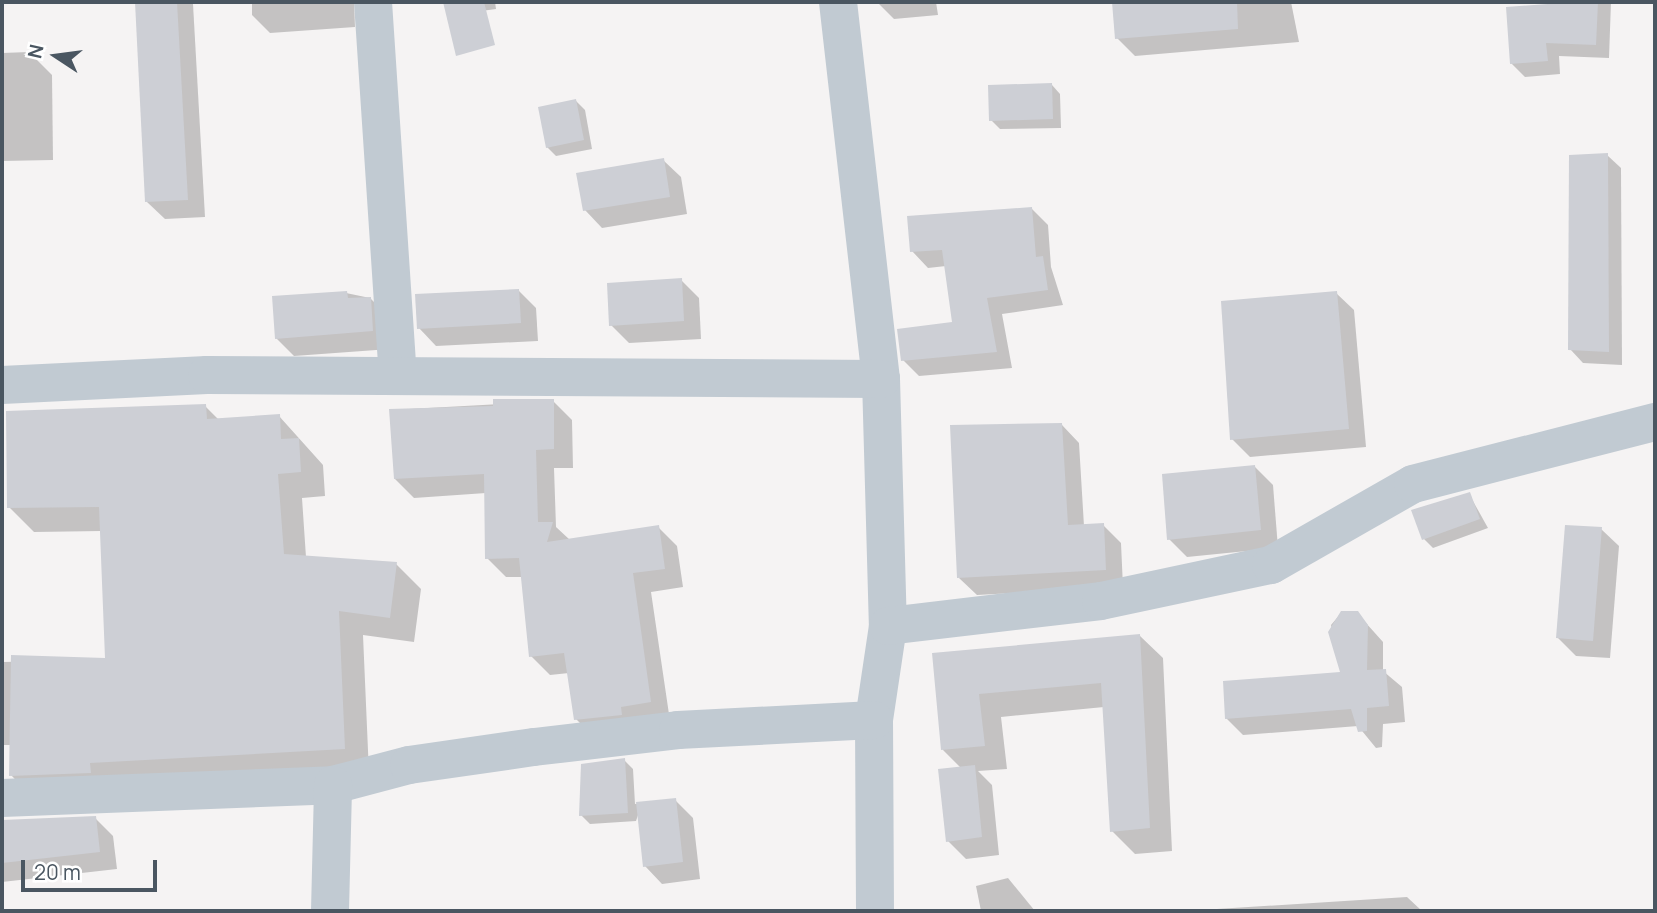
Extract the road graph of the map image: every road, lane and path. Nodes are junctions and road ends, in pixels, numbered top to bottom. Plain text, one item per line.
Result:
1 (373, 2) edge
2 (838, 2) edge
3 (398, 375) junction
4 (881, 379) junction
5 (2, 385) edge
6 (1655, 422) edge
7 (888, 626) junction
8 (874, 720) junction
9 (333, 785) junction
10 (2, 798) edge
11 (330, 911) edge
12 (875, 911) edge

1 - 3 street
2 - 4 street
3 - 4 street
3 - 5 street
4 - 7 street
6 - 7 street
7 - 8 street
8 - 9 street
8 - 12 street
9 - 10 street
9 - 11 street

